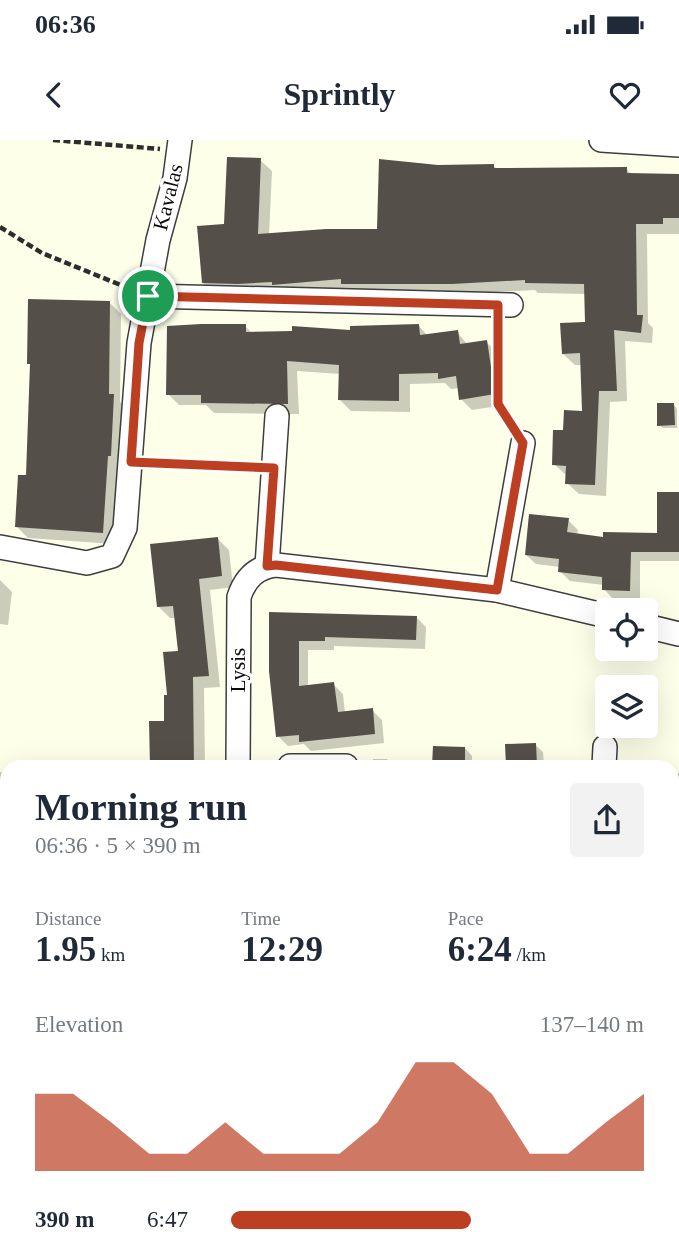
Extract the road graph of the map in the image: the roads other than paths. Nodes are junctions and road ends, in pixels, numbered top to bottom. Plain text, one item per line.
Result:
1 (601, 140) edge
2 (179, 145) edge
3 (679, 145) edge
4 (148, 296) junction
5 (505, 305) road end
6 (277, 416) dead end
7 (523, 443) road end
8 (0, 547) edge
9 (258, 571) junction
10 (497, 590) junction
11 (595, 613) edge
12 (658, 629) edge
13 (679, 634) edge
14 (238, 760) edge

1 - 3 street
2 - 4 street, Kavalas
4 - 5 street
4 - 8 street, Kavalas
6 - 9 street, Lysis
7 - 10 street
9 - 10 street
9 - 14 street, Lysis
10 - 11 street
12 - 13 street

